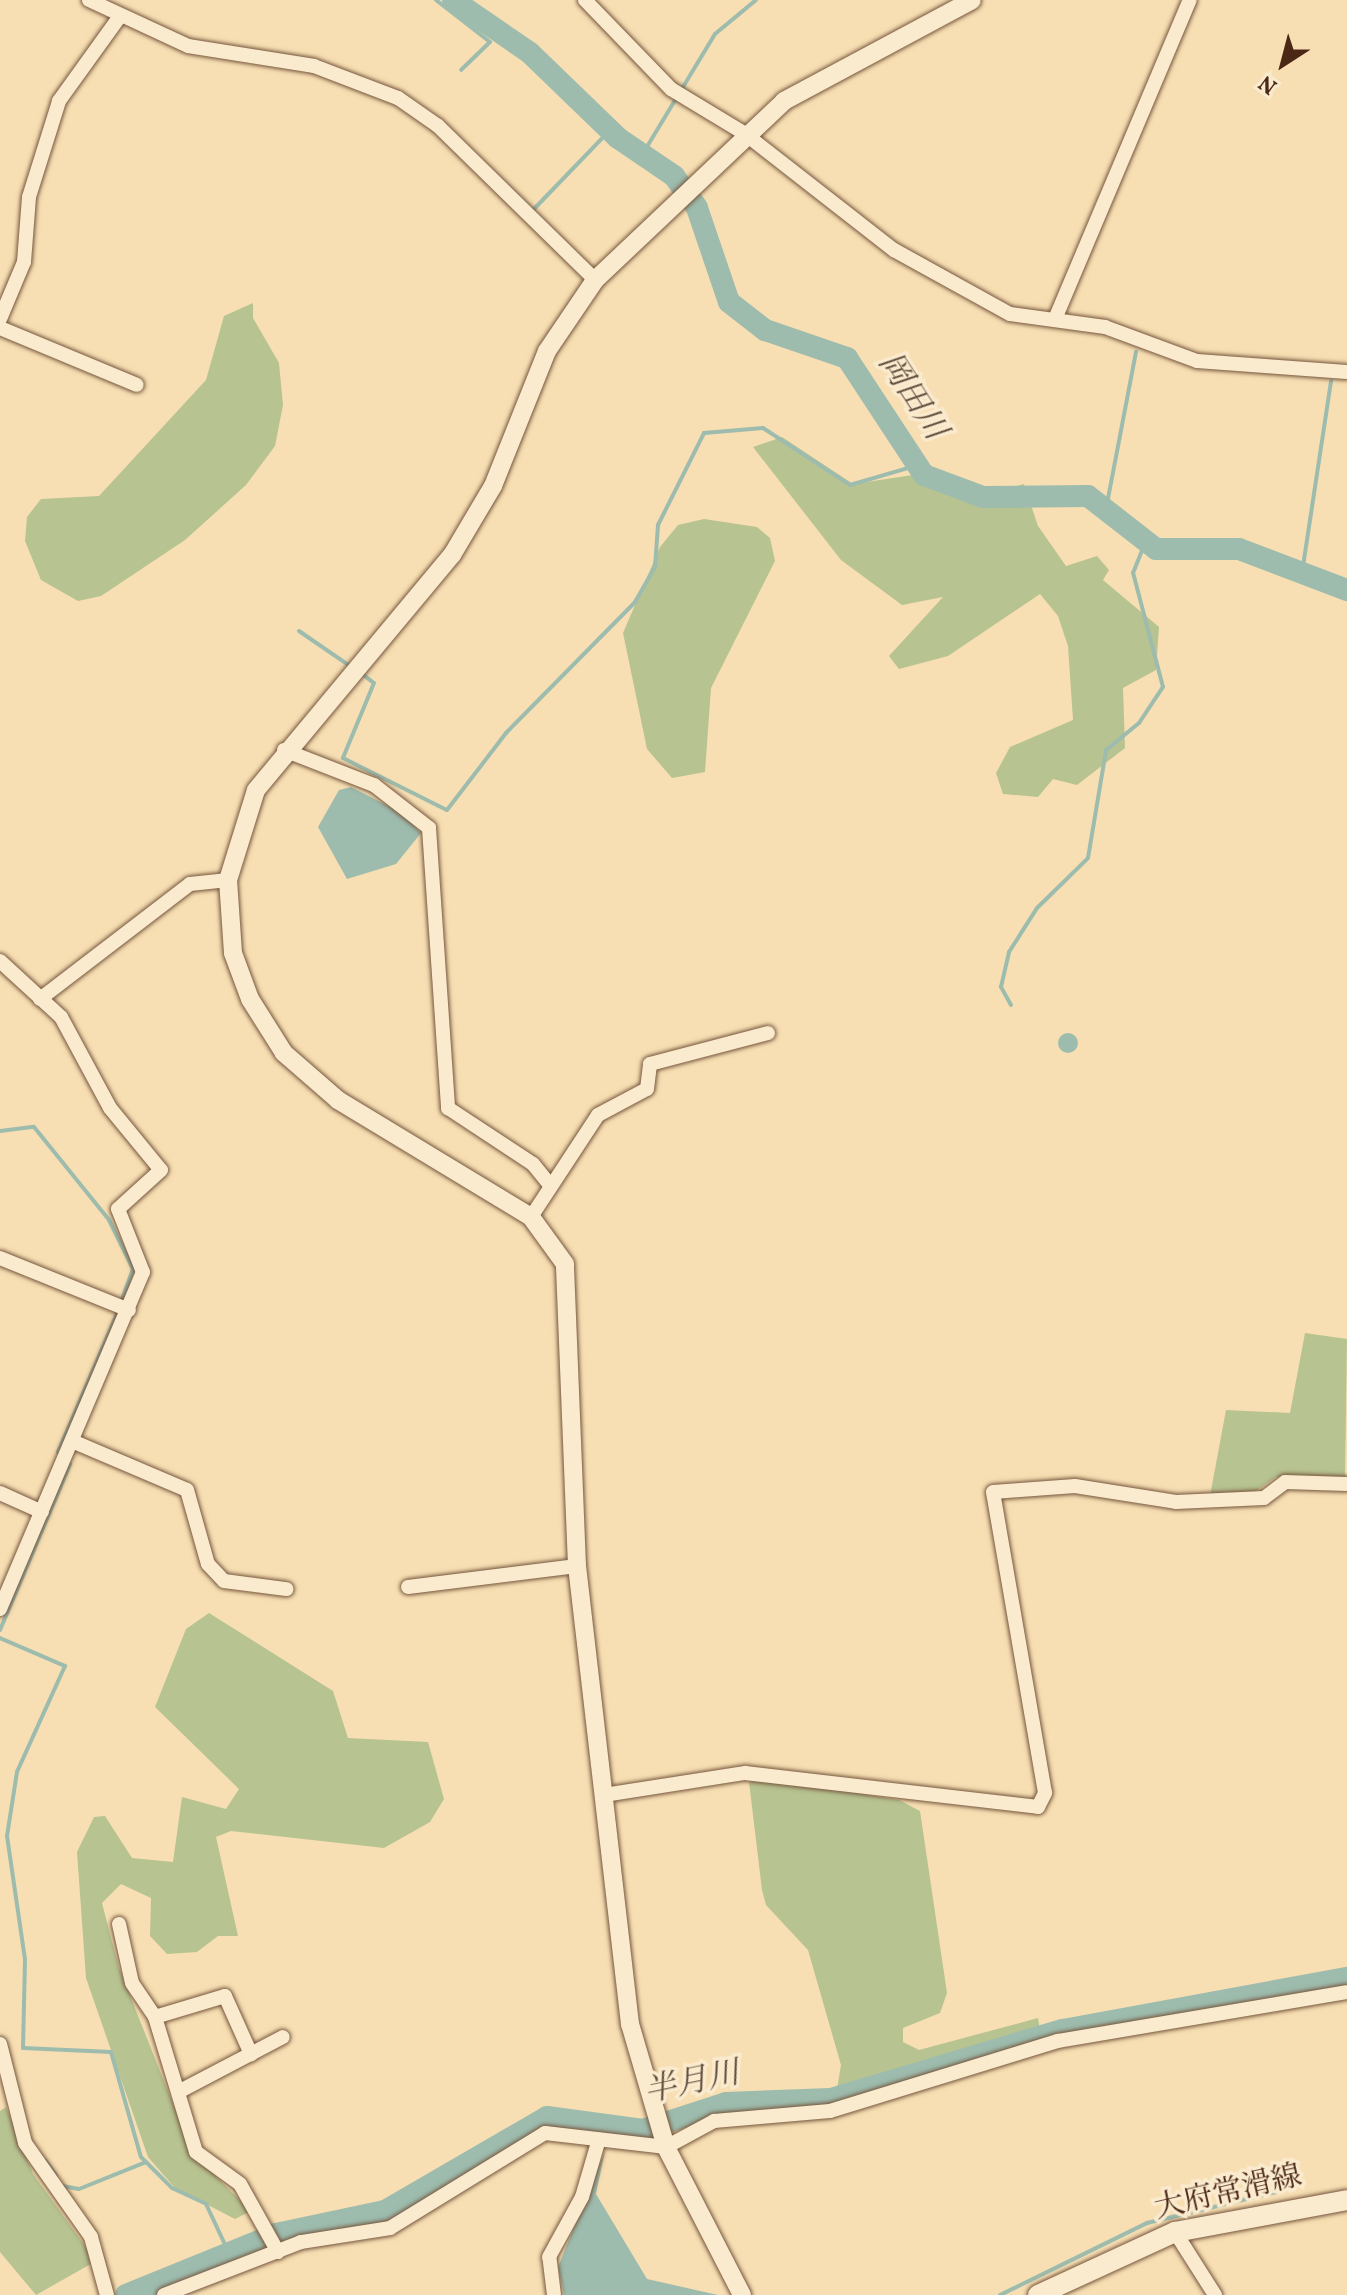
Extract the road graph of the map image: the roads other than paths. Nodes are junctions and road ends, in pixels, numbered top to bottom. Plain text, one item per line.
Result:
1 (89, 0) edge
2 (585, 0) edge
3 (972, 0) edge
4 (1190, 0) edge
5 (120, 16) junction
6 (744, 133) junction
7 (595, 280) junction
8 (0, 319) edge
9 (1055, 319) junction
10 (0, 328) edge
11 (1347, 372) edge
12 (137, 385) dead end
13 (284, 750) junction
14 (228, 880) junction
15 (0, 961) edge
16 (40, 999) junction
17 (768, 1033) dead end
18 (550, 1185) junction
19 (531, 1217) junction
20 (0, 1258) edge
21 (129, 1310) junction
22 (72, 1441) junction
23 (1347, 1484) edge
24 (0, 1493) edge
25 (42, 1512) junction
26 (577, 1566) junction
27 (408, 1587) dead end
28 (286, 1589) dead end
29 (0, 1609) edge
30 (604, 1795) junction
31 (119, 1924) dead end
32 (1347, 1992) edge
33 (155, 2017) junction
34 (283, 2037) dead end
35 (0, 2044) edge
36 (251, 2054) junction
37 (180, 2091) junction
38 (599, 2139) junction
39 (664, 2142) junction
40 (1347, 2200) edge
41 (1175, 2232) junction
42 (276, 2247) junction
43 (107, 2295) edge
44 (164, 2295) edge
45 (554, 2295) edge
46 (742, 2295) edge
47 (1038, 2295) edge
48 (1215, 2295) edge

1 - 5 street
2 - 6 street
3 - 6 street
4 - 9 street
5 - 7 street
5 - 8 street
6 - 7 street
6 - 9 street
7 - 13 street
9 - 11 street
10 - 12 street
13 - 14 street
13 - 18 street
14 - 16 street
14 - 19 street
15 - 16 street
16 - 21 street
17 - 18 street
18 - 19 street
19 - 26 street
20 - 21 street
21 - 22 street
22 - 25 street
22 - 28 street
23 - 30 street
24 - 25 street
25 - 29 street
26 - 27 street
26 - 30 street
30 - 39 street
31 - 33 street
32 - 39 street
33 - 36 street
33 - 37 street
34 - 36 street
35 - 43 street
36 - 37 street
37 - 42 street
38 - 39 street
38 - 42 street
38 - 45 street
39 - 46 street
40 - 41 main road, 大府常滑線
41 - 47 main road, 大府常滑線
41 - 48 street
42 - 44 street

